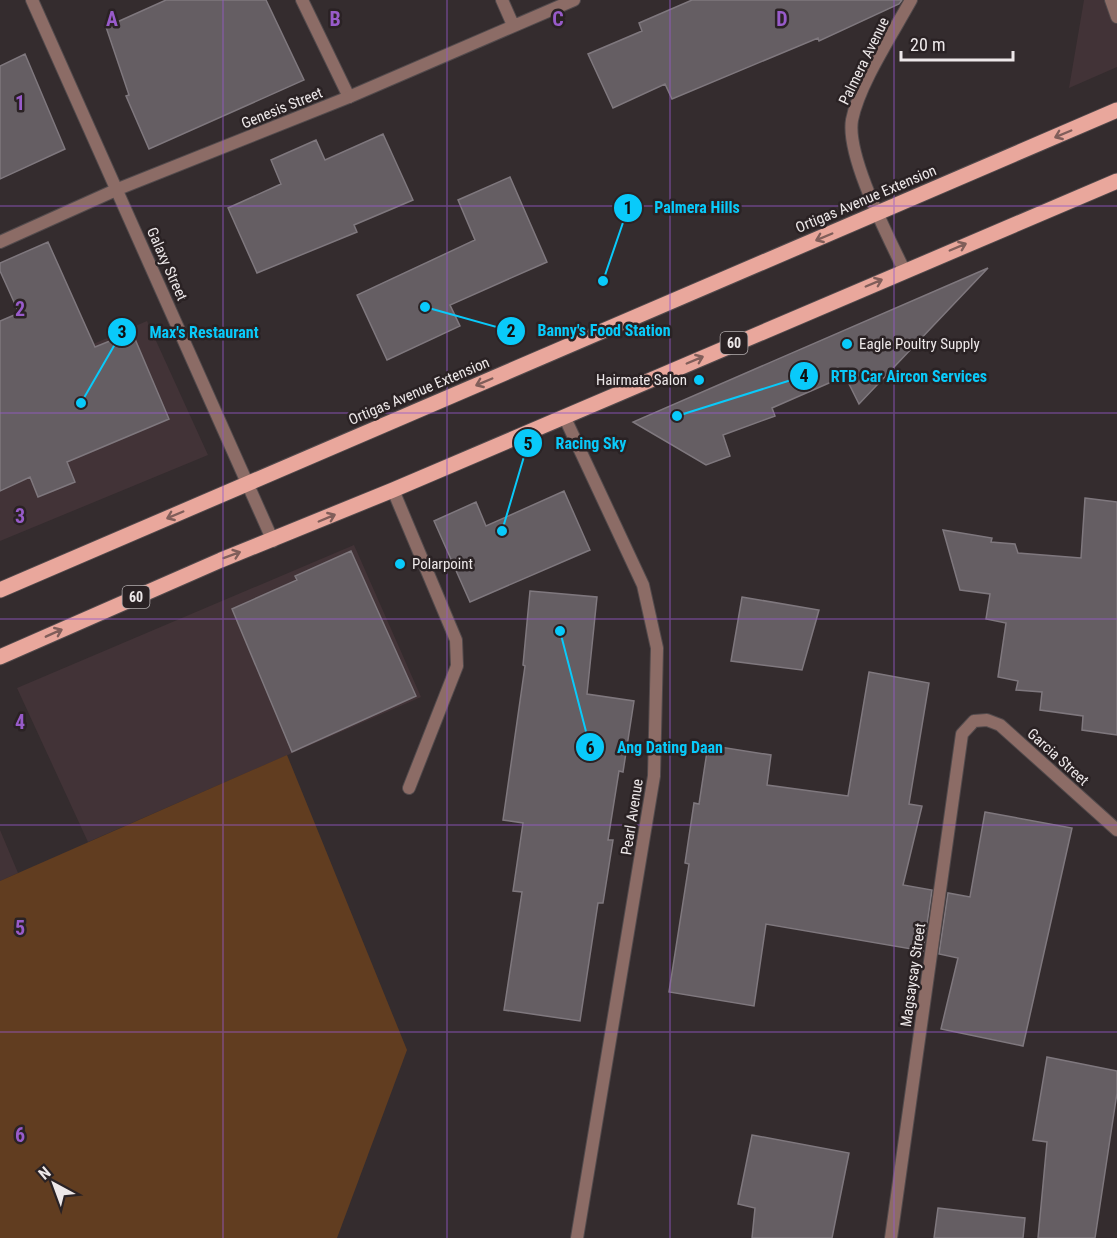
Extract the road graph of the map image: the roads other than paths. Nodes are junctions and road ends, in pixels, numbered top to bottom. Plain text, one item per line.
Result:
1 (32, 0) edge
2 (302, 0) edge
3 (502, 0) edge
4 (574, 0) edge
5 (911, 0) edge
6 (1111, 0) edge
7 (1117, 17) edge
8 (513, 25) junction
9 (349, 97) junction
10 (1117, 110) edge
11 (1117, 181) edge
12 (118, 189) junction
13 (878, 214) junction
14 (0, 242) edge
15 (904, 270) junction
16 (564, 416) junction
17 (248, 483) junction
18 (393, 490) junction
19 (273, 541) junction
20 (0, 590) edge
21 (0, 657) edge
22 (974, 721) joint
23 (409, 788) dead end
24 (1117, 830) edge
25 (577, 1238) edge
26 (891, 1238) edge

1 - 12 street, Galaxy Street
2 - 9 street
3 - 8 street
4 - 8 street, Genesis Street
5 - 13 street, Palmera Avenue
6 - 7 street
8 - 9 street, Genesis Street
9 - 12 street, Genesis Street
10 -> 13 main road, Ortigas Avenue Extension
15 -> 11 main road, 60
12 - 14 street, Genesis Street
12 - 17 street, Galaxy Street
13 - 15 street, Palmera Avenue
13 -> 17 main road, Ortigas Avenue Extension
16 -> 15 main road, 60
16 - 18 main road, 60
16 - 25 street, Pearl Avenue
17 - 19 street, Galaxy Street
17 -> 20 main road, Ortigas Avenue Extension
19 -> 18 main road, 60
18 - 23 street
21 -> 19 main road, 60
22 - 24 street, Garcia Street
22 - 26 street, Magsaysay Street

